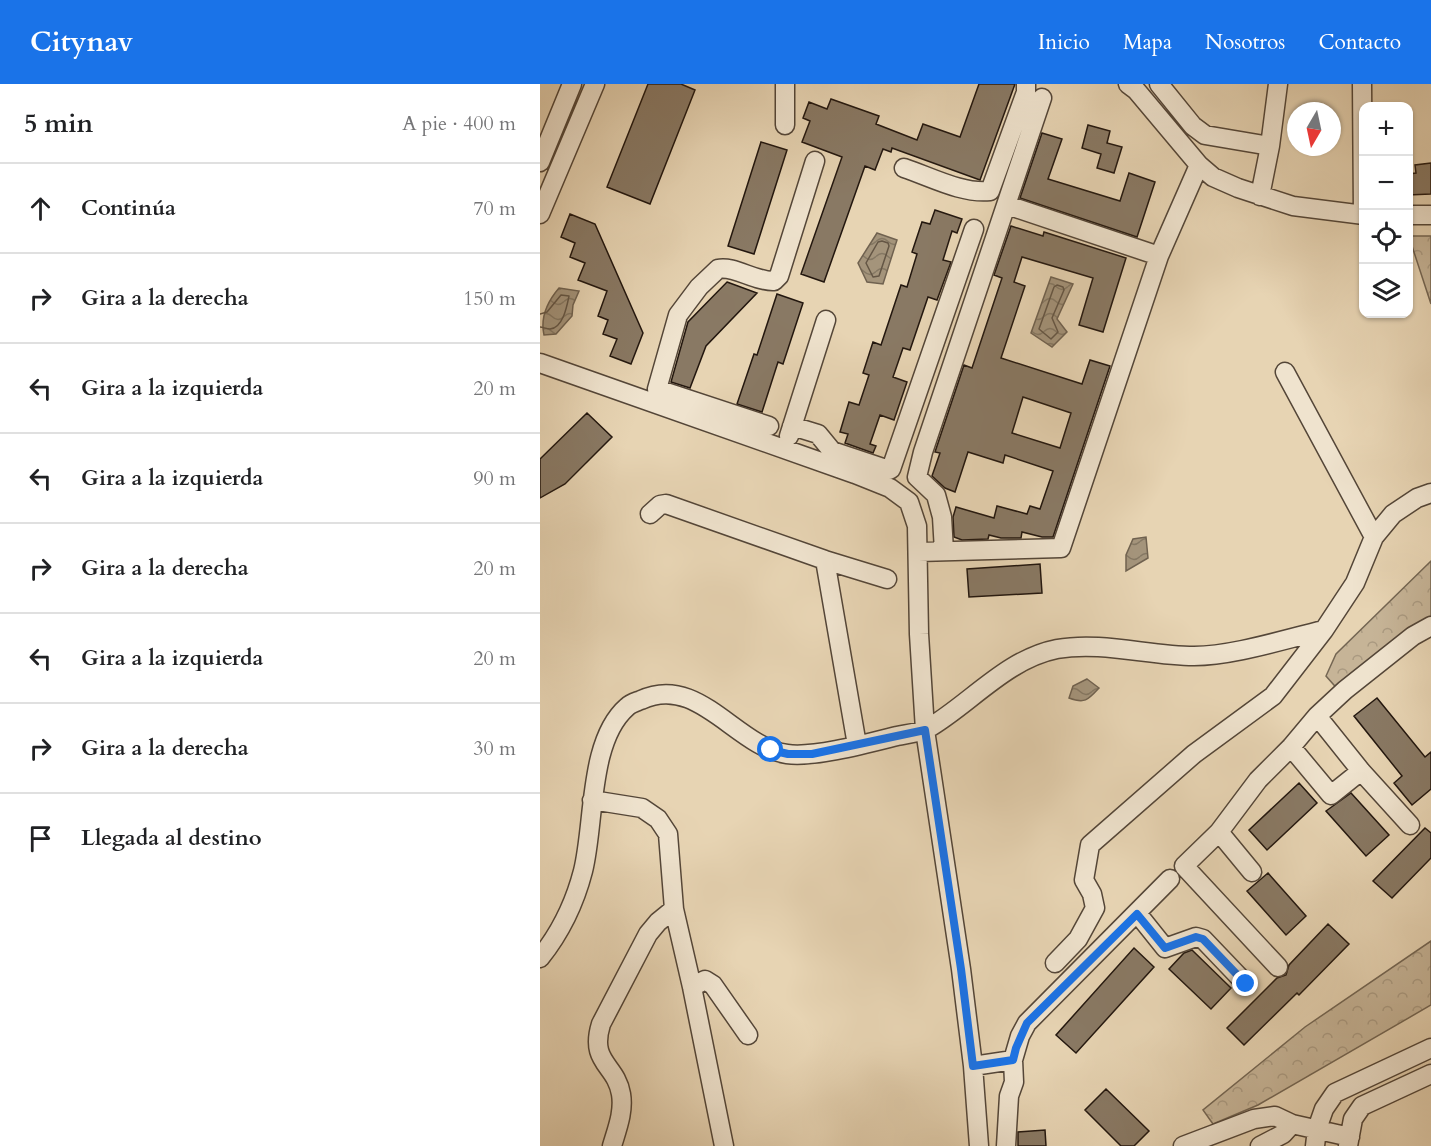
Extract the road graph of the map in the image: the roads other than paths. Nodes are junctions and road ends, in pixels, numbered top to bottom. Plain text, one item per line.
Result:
1 (572, 84) edge
2 (595, 84) edge
3 (785, 84) edge
4 (1026, 84) edge
5 (1128, 84) edge
6 (1159, 84) edge
7 (1278, 84) edge
8 (1362, 84) edge
9 (1042, 99) dead end
10 (786, 125) dead end
11 (1270, 146) junction
12 (815, 161) dead end
13 (540, 162) edge
14 (1198, 165) junction
15 (904, 168) dead end
16 (1260, 195) junction
17 (1007, 205) junction
18 (1363, 210) edge
19 (540, 214) edge
20 (1359, 214) edge
21 (1413, 215) edge
22 (1431, 215) edge
23 (974, 229) dead end
24 (1159, 256) junction
25 (826, 320) dead end
26 (540, 363) edge
27 (1285, 372) dead end
28 (710, 415) junction
29 (769, 426) dead end
30 (792, 426) junction
31 (784, 449) junction
32 (1431, 494) edge
33 (650, 514) dead end
34 (1374, 537) junction
35 (944, 551) junction
36 (918, 552) junction
37 (825, 560) junction
38 (887, 579) dead end
39 (1431, 626) edge
40 (1324, 630) junction
41 (1317, 717) junction
42 (925, 730) junction
43 (857, 745) junction
44 (1291, 747) junction
45 (1361, 771) junction
46 (592, 800) junction
47 (1410, 825) dead end
48 (1220, 832) junction
49 (1252, 872) dead end
50 (1170, 879) dead end
51 (674, 909) junction
52 (1137, 914) junction
53 (540, 958) edge
54 (1055, 963) dead end
55 (1278, 967) dead end
56 (1246, 984) dead end
57 (692, 987) junction
58 (748, 1035) dead end
59 (1431, 1048) edge
60 (1013, 1060) junction
61 (973, 1066) junction
62 (1431, 1074) edge
63 (1292, 1124) junction
64 (1316, 1137) edge
65 (1349, 1141) edge
66 (612, 1146) edge
67 (724, 1146) edge
68 (980, 1146) edge
69 (1006, 1146) edge
70 (1183, 1146) edge
71 (1260, 1146) edge

1 - 13 street
2 - 19 street
3 - 10 street
4 - 15 street
5 - 14 street
6 - 11 street
7 - 11 street
8 - 18 street
9 - 17 street
11 - 16 street
12 - 28 street
14 - 16 street
14 - 24 street
16 - 20 street
17 - 24 street
17 - 35 street
21 - 22 street
23 - 30 street
24 - 35 street
25 - 30 street
26 - 28 street
27 - 34 street
28 - 29 street
28 - 31 street
30 - 31 street
31 - 36 street
32 - 34 street
33 - 37 street
34 - 40 street
35 - 36 street
36 - 42 street
37 - 38 street
37 - 43 street
39 - 41 street
40 - 42 street
40 - 54 street
41 - 44 street
41 - 45 street
42 - 43 street
42 - 61 street
43 - 46 street
44 - 45 street
44 - 48 street
45 - 47 street
46 - 51 street
46 - 53 street
48 - 49 street
48 - 55 street
50 - 52 street
51 - 57 street
51 - 66 street
52 - 56 street
52 - 60 street
57 - 58 street
57 - 67 street
59 - 64 street
60 - 61 street
60 - 69 street
61 - 68 street
62 - 65 street
63 - 64 street
63 - 70 street
63 - 71 street
64 - 65 street

